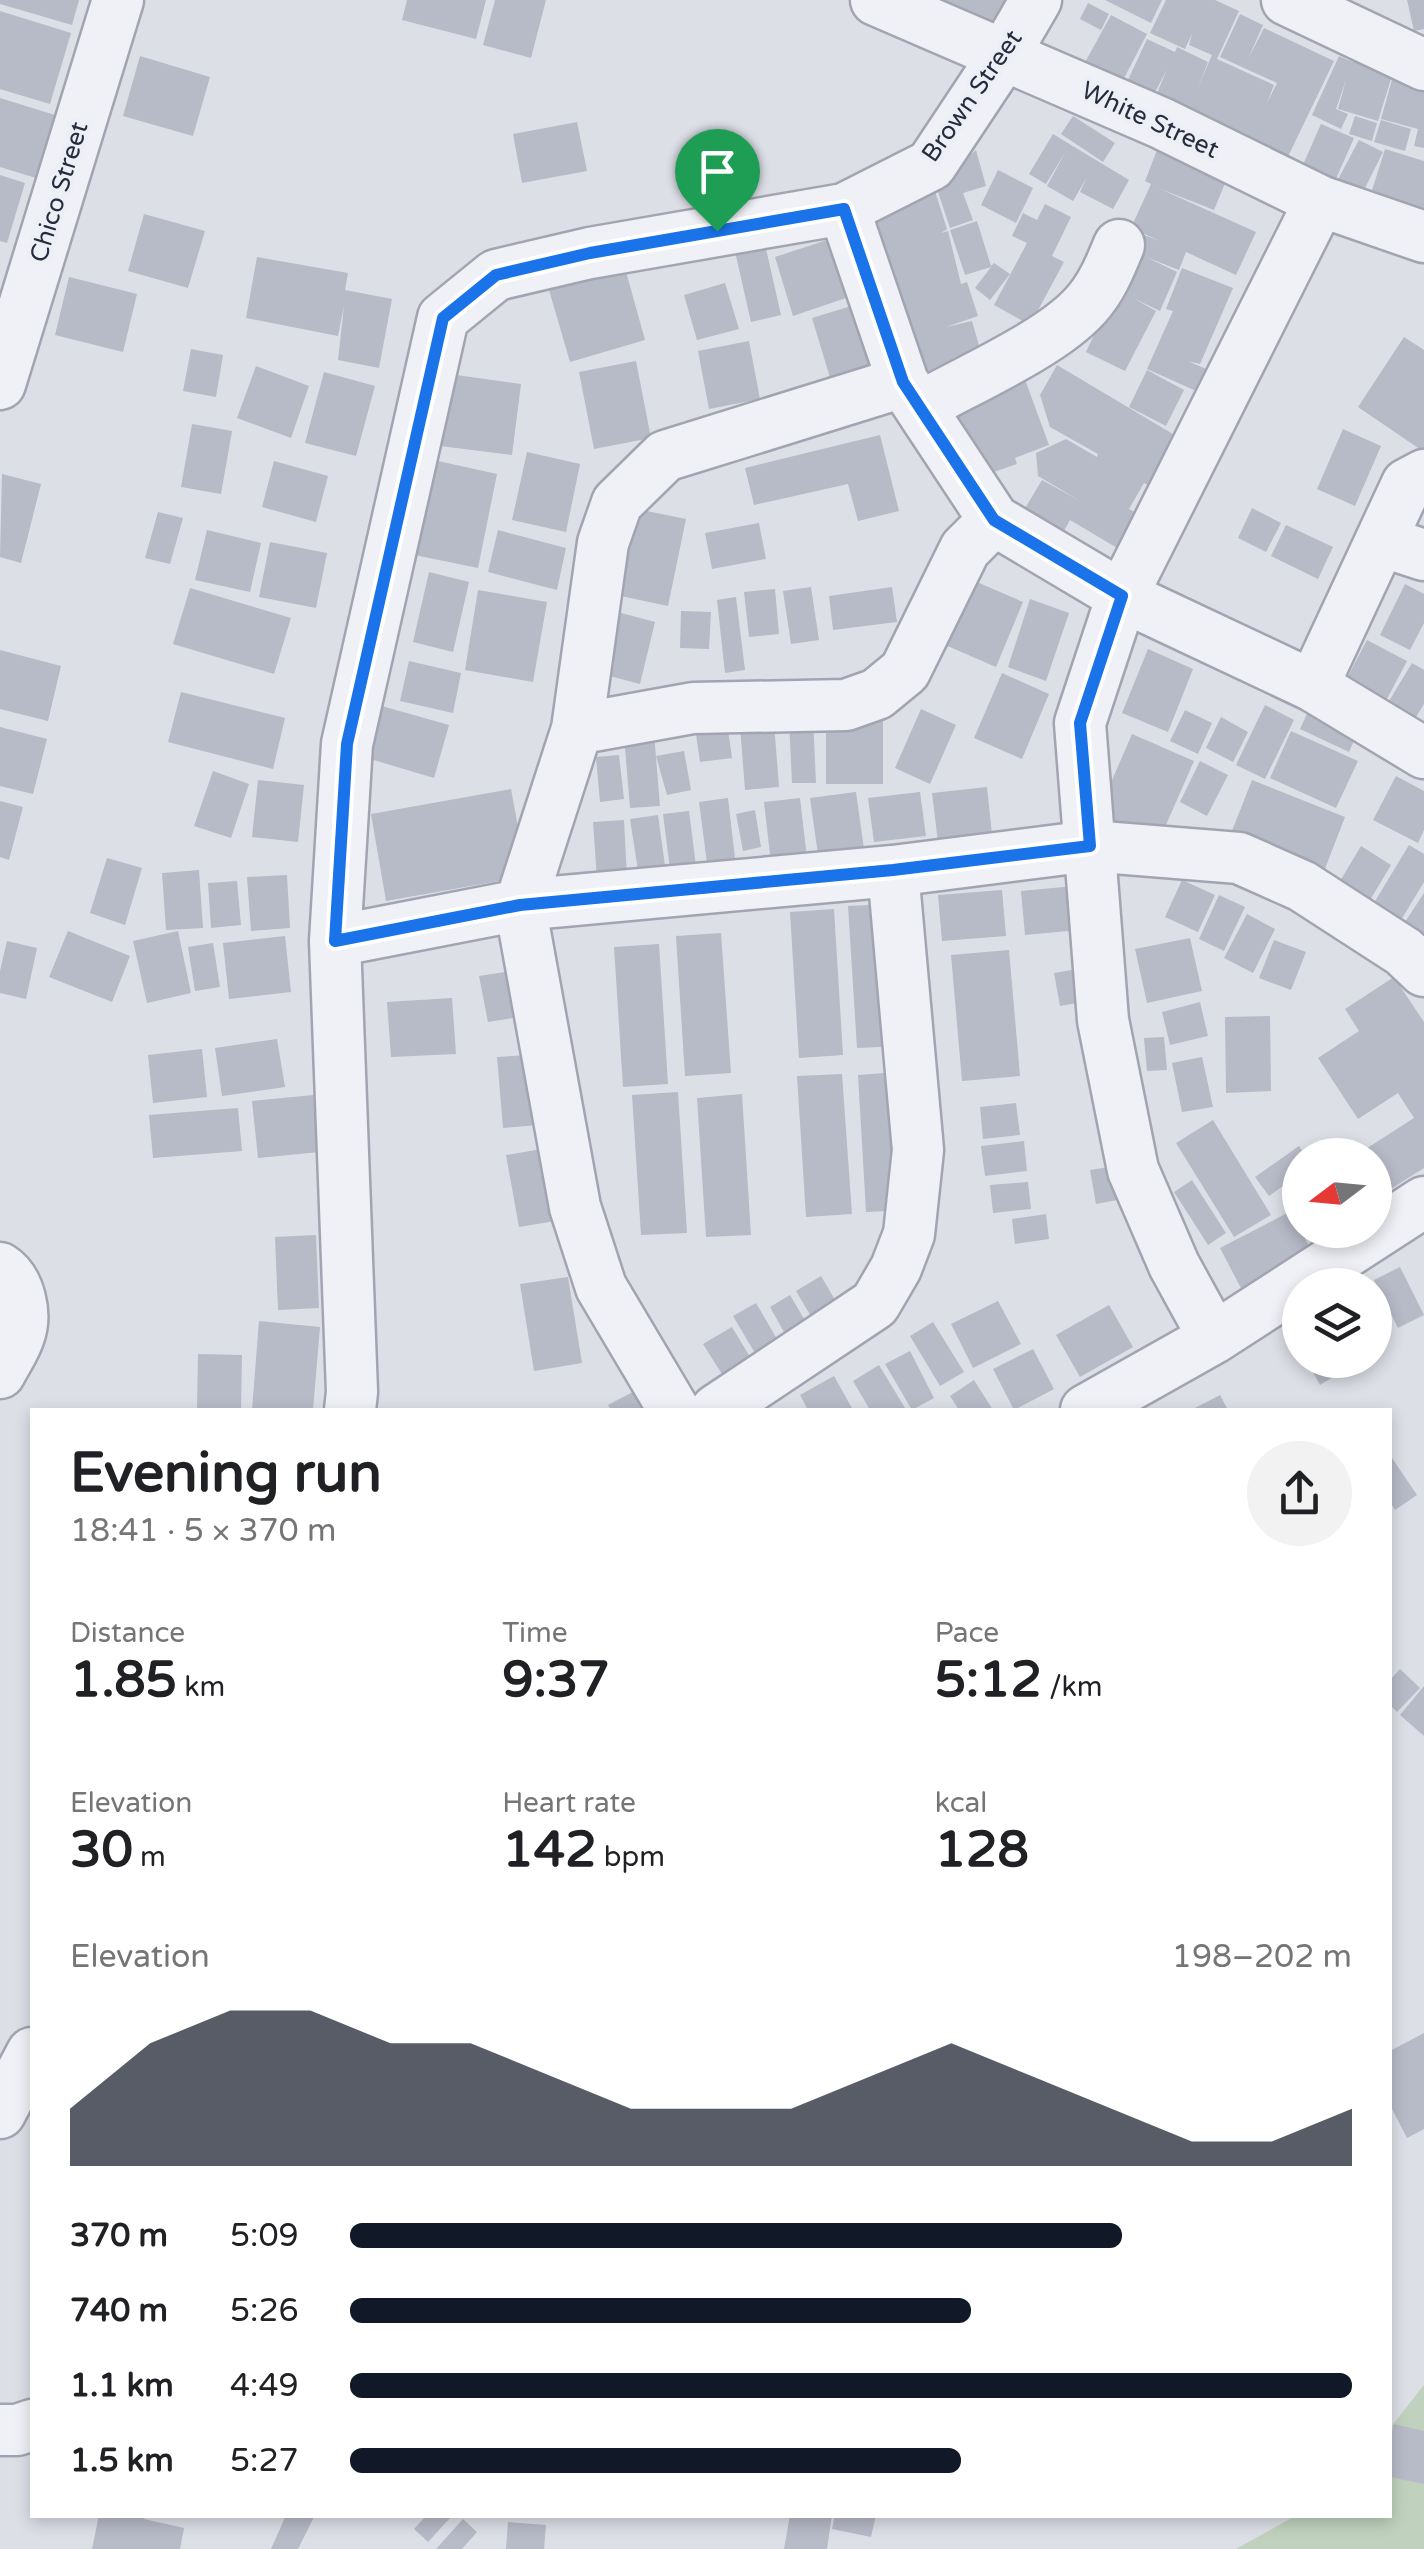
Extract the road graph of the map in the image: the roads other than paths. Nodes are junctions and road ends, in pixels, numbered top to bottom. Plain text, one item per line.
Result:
1 (118, 0) edge
2 (876, 0) edge
3 (1036, 0) edge
4 (1288, 0) edge
5 (1004, 55) junction
6 (1424, 65) edge
7 (1320, 201) junction
8 (844, 209) junction
9 (1424, 237) edge
10 (1119, 245) dead end
11 (0, 384) edge
12 (911, 394) junction
13 (1424, 475) edge
14 (994, 520) junction
15 (1403, 548) edge
16 (1122, 596) junction
17 (1313, 686) junction
18 (577, 729) junction
19 (1424, 753) edge
20 (1090, 846) junction
21 (893, 870) junction
22 (520, 905) junction
23 (335, 941) junction
24 (1424, 972) edge
25 (1424, 1202) edge
26 (0, 1268) edge
27 (1214, 1338) junction
28 (0, 1373) edge
29 (350, 1408) edge
30 (673, 1408) edge
31 (719, 1408) edge
32 (1090, 1408) edge
33 (30, 2057) edge
34 (0, 2113) edge
35 (30, 2426) edge
36 (0, 2430) edge

1 - 11 street, Chico Street
2 - 5 street, White Street
3 - 5 street, Brown Street
4 - 6 street
5 - 7 street, White Street
5 - 8 street, Brown Street
7 - 9 street, White Street
7 - 16 street
8 - 12 street
8 - 23 street, Brown Street
10 - 12 street
12 - 14 street
12 - 18 street
13 - 15 street
14 - 16 street
14 - 18 street
15 - 17 street
16 - 17 street
16 - 20 street
17 - 19 street
18 - 22 street
20 - 21 street
20 - 24 street
20 - 27 street
21 - 22 street
21 - 31 street
22 - 23 street
22 - 30 street
23 - 29 street, Brown Street
25 - 27 street
26 - 28 street
27 - 32 street
33 - 34 street
35 - 36 street

